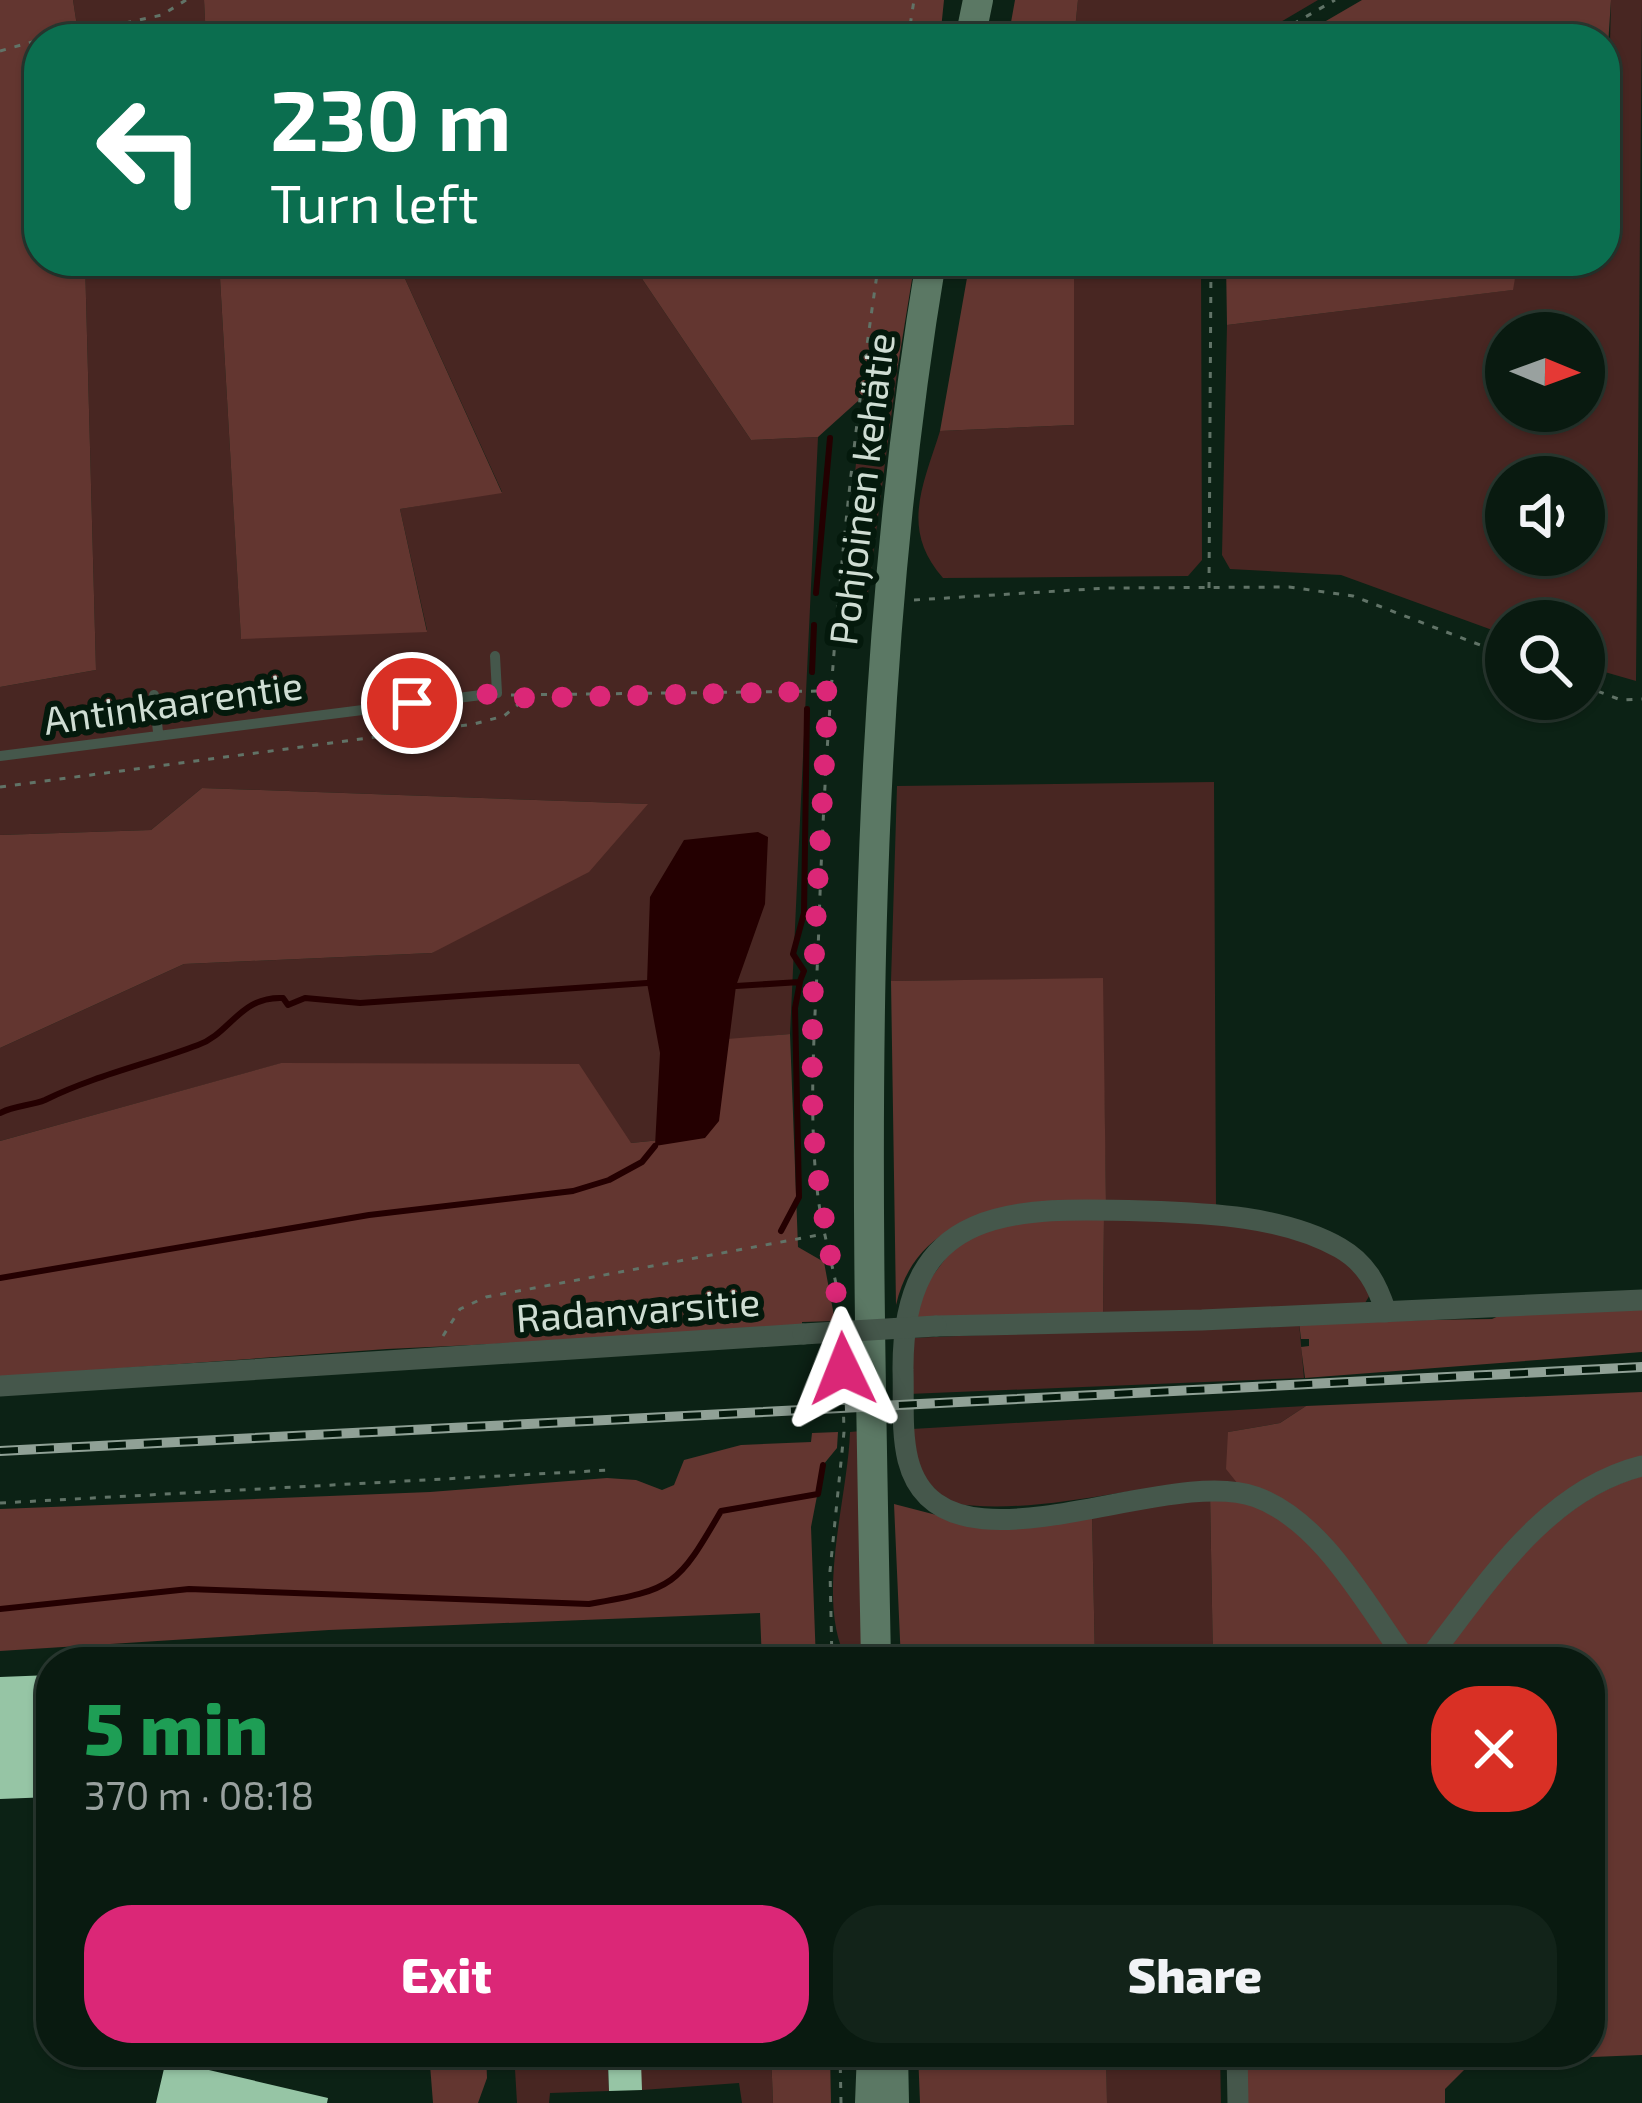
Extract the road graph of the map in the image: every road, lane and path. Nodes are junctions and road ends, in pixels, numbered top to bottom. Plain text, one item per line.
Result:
1 (186, 0) edge
2 (1335, 0) edge
3 (121, 24) edge
4 (1293, 24) edge
5 (877, 276) edge
6 (929, 276) edge
7 (1211, 276) edge
8 (1209, 588) junction
9 (885, 602) junction
10 (1485, 648) edge
11 (495, 656) dead end
12 (828, 691) junction
13 (497, 693) junction
14 (1605, 694) edge
15 (154, 695) dead end
16 (526, 698) junction
17 (1642, 699) edge
18 (158, 732) junction
19 (0, 756) edge
20 (0, 787) edge
21 (826, 1233) junction
22 (1642, 1300) edge
23 (1386, 1312) junction
24 (842, 1320) dead end
25 (842, 1341) dead end
26 (427, 1360) junction
27 (0, 1386) edge
28 (1642, 1466) edge
29 (610, 1470) dead end
30 (0, 1503) edge
31 (832, 1647) edge
32 (876, 1647) edge
33 (1397, 1647) edge
34 (1438, 1647) edge
35 (840, 2067) edge
36 (871, 2067) edge
37 (893, 2067) edge
38 (1237, 2067) edge
39 (841, 2103) edge
40 (870, 2103) edge
41 (894, 2103) edge
42 (1238, 2103) edge

1 - 3 path
2 - 4 path
5 - 12 path
6 - 9 main road, Pohjoinen kehätie
7 - 8 path
8 - 9 path
8 - 10 path
9 - 32 main road, Pohjoinen kehätie
11 - 13 lane
12 - 16 path
12 - 21 path
13 - 16 path
13 - 18 lane, Antinkaarentie
14 - 17 path
15 - 18 lane
16 - 20 path
18 - 19 lane, Antinkaarentie
21 - 24 path
21 - 26 path
22 - 23 street, Radanvarsitie
23 - 26 street, Radanvarsitie, bridge
23 - 33 street
25 - 31 path
26 - 27 street, Radanvarsitie
28 - 34 street
29 - 30 path
35 - 39 path
36 - 40 main road
37 - 41 main road
38 - 42 street

